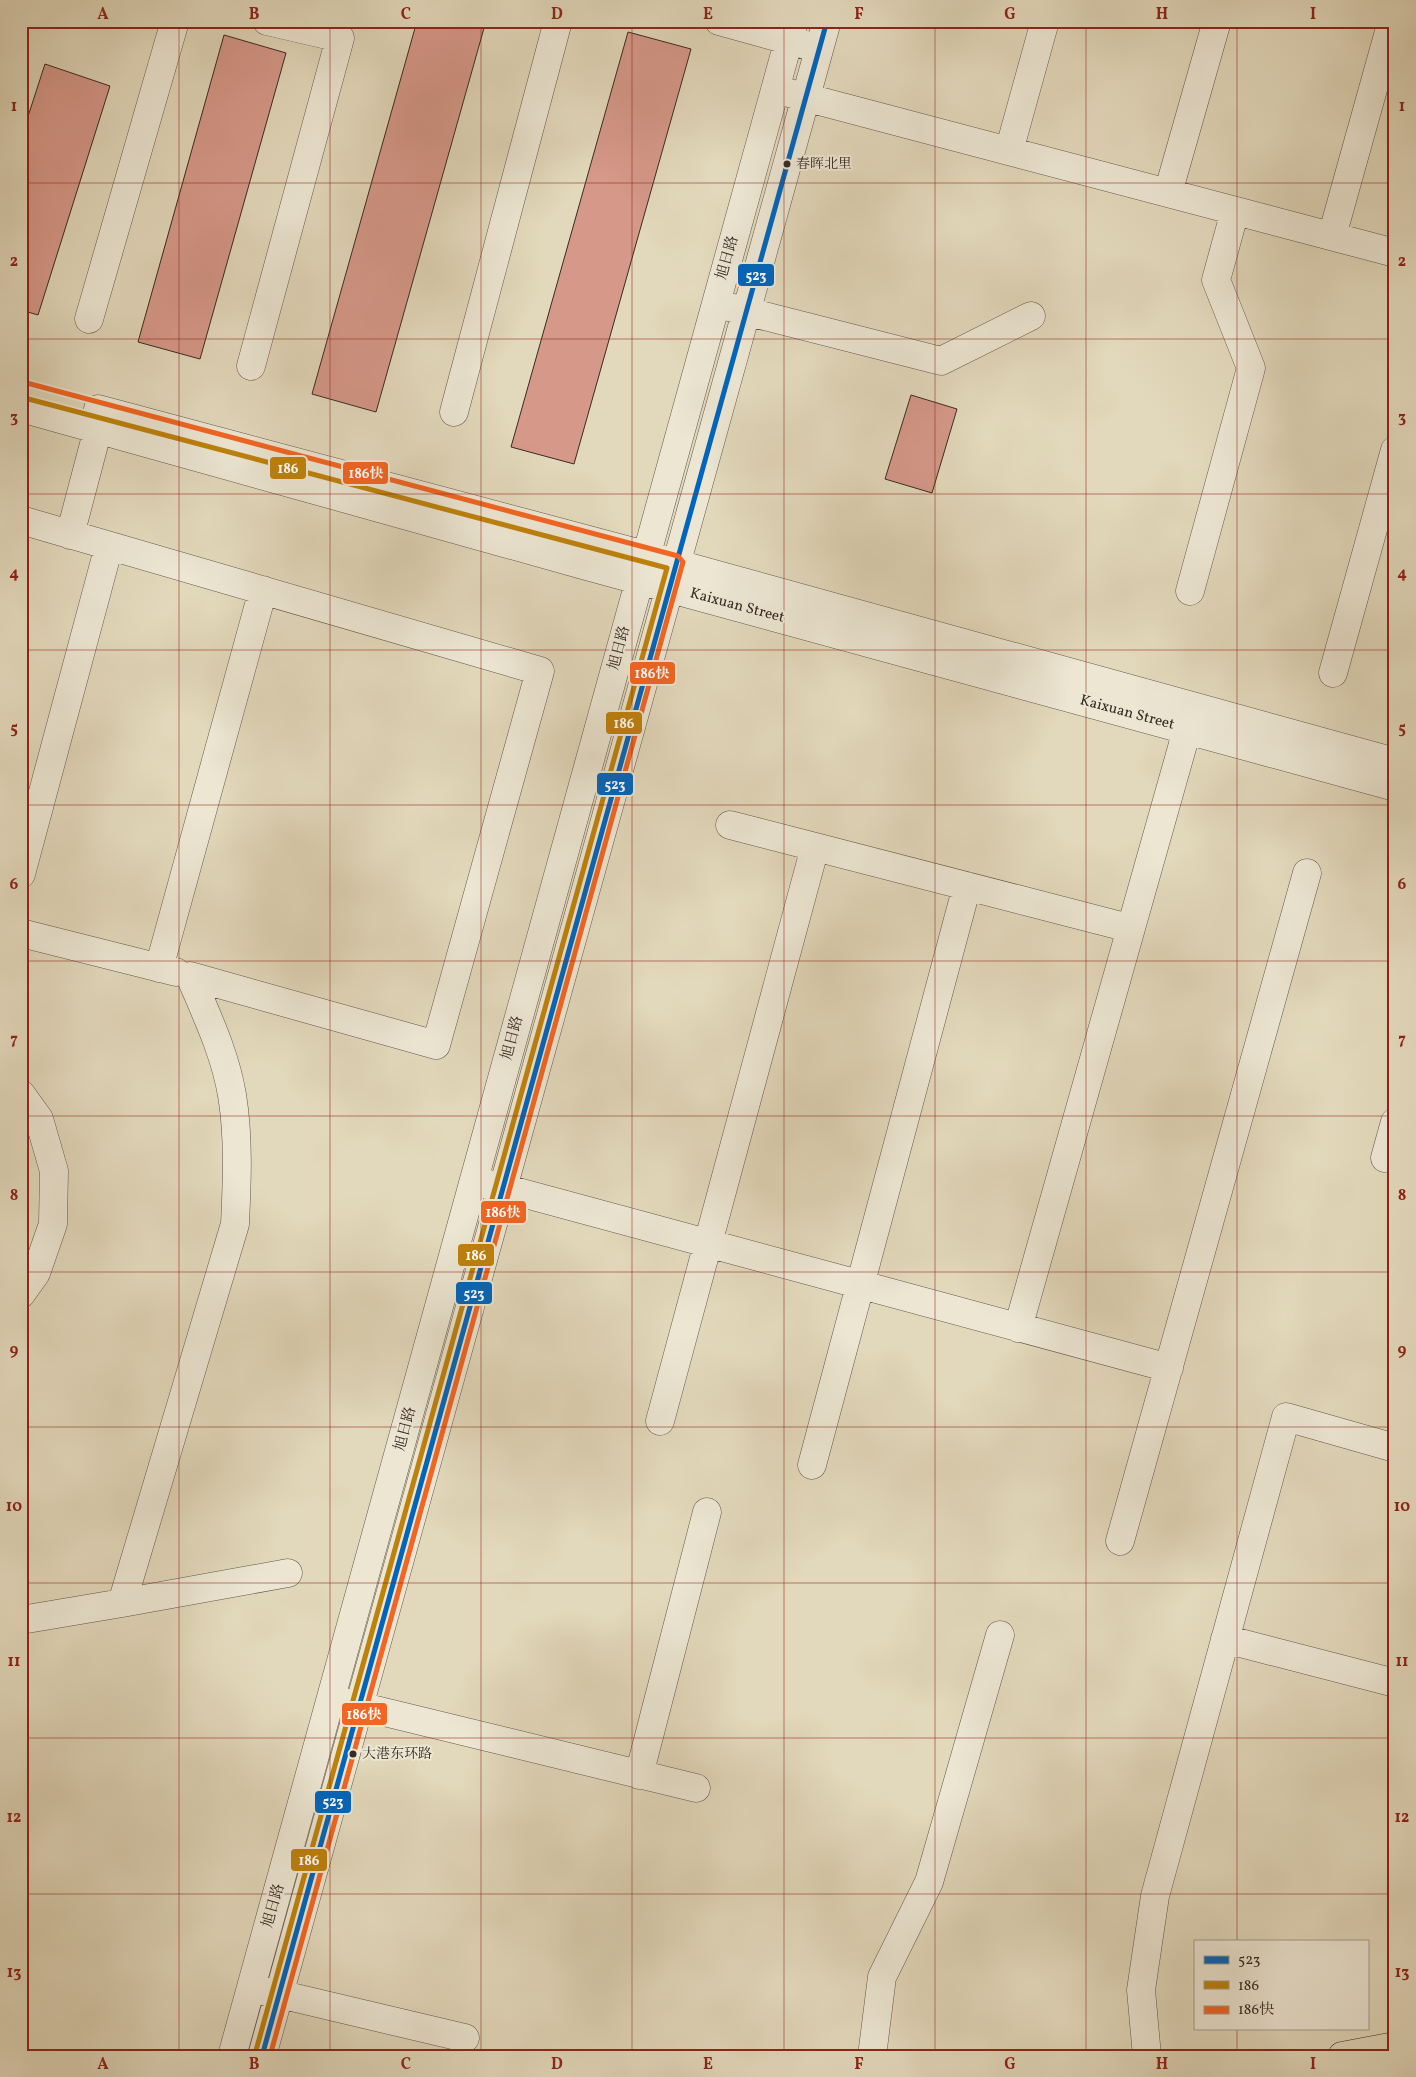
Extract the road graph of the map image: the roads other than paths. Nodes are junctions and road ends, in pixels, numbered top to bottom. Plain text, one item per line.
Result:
1 (175, 21) edge
2 (267, 21) edge
3 (558, 21) edge
4 (719, 21) edge
5 (827, 21) edge
6 (1045, 21) edge
7 (1217, 21) edge
8 (1392, 21) edge
9 (792, 31) edge
10 (820, 48) junction
11 (775, 90) junction
12 (807, 97) junction
13 (1009, 151) junction
14 (1168, 193) junction
15 (1235, 211) junction
16 (1332, 236) junction
17 (1395, 253) edge
18 (715, 304) junction
19 (746, 311) junction
20 (1031, 316) dead end
21 (89, 318) dead end
22 (251, 366) dead end
23 (21, 389) edge
24 (21, 408) edge
25 (454, 412) dead end
26 (98, 429) junction
27 (1395, 450) edge
28 (21, 520) edge
29 (70, 535) junction
30 (109, 546) junction
31 (642, 567) junction
32 (672, 576) junction
33 (262, 590) junction
34 (1190, 591) dead end
35 (1333, 673) dead end
36 (1187, 730) junction
37 (1395, 762) edge
38 (1395, 787) edge
39 (730, 825) dead end
40 (815, 847) junction
41 (1307, 873) dead end
42 (21, 874) edge
43 (967, 886) junction
44 (1130, 928) junction
45 (21, 933) edge
46 (159, 968) junction
47 (190, 976) junction
48 (21, 1094) edge
49 (1395, 1122) edge
50 (1385, 1158) dead end
51 (474, 1179) junction
52 (503, 1188) junction
53 (709, 1244) junction
54 (861, 1285) junction
55 (21, 1294) edge
56 (1018, 1328) junction
57 (1168, 1368) junction
58 (660, 1421) dead end
59 (1395, 1448) edge
60 (812, 1465) dead end
61 (707, 1512) dead end
62 (1120, 1541) dead end
63 (288, 1573) dead end
64 (122, 1603) junction
65 (21, 1620) edge
66 (1000, 1635) dead end
67 (1225, 1639) junction
68 (1395, 1683) edge
69 (332, 1700) junction
70 (359, 1706) junction
71 (639, 1775) junction
72 (696, 1788) dead end
73 (251, 1990) junction
74 (279, 1994) junction
75 (465, 2038) dead end
76 (1395, 2046) edge
77 (232, 2056) edge
78 (262, 2056) edge
79 (872, 2056) edge
80 (1148, 2056) edge
81 (1342, 2056) edge

1 - 21 street
2 - 22 street
3 - 25 street
4 - 9 street
5 - 10 street, 旭日路
6 - 13 street
7 - 14 street
8 - 16 street
9 - 10 street
9 - 11 street, 旭日路
10 - 12 street, 旭日路
11 - 12 street
11 - 18 street, 旭日路
12 - 13 street
12 - 19 street, 旭日路
13 - 14 street
14 - 15 street
15 - 16 street
15 - 34 street
16 - 17 street
18 - 19 street
18 - 31 street, 旭日路
19 - 20 street
19 - 32 street, 旭日路
23 - 31 street, Kaixuan Street
24 - 26 street, Kaixuan Street
26 - 29 street
26 - 31 street, Kaixuan Street
27 - 35 street
28 - 29 street
29 - 30 street
30 - 33 street
30 - 42 street
31 - 32 street, Kaixuan Street
31 - 51 street, 旭日路
32 - 36 street, Kaixuan Street
32 - 37 street, Kaixuan Street
32 - 52 street, 旭日路
33 - 46 street
33 - 47 street
36 - 38 street, Kaixuan Street
36 - 44 street
39 - 40 street
40 - 43 street
40 - 53 street
41 - 57 street
43 - 44 street
43 - 54 street
44 - 56 street
45 - 46 street
46 - 47 street
47 - 64 street
48 - 55 street
49 - 50 street
51 - 52 street
51 - 69 street, 旭日路
52 - 53 street
52 - 70 street, 旭日路
53 - 54 street
53 - 58 street
54 - 56 street
54 - 60 street
56 - 57 street
57 - 62 street
59 - 67 street
61 - 71 street
63 - 64 street
64 - 65 street
66 - 79 street
67 - 68 street
67 - 80 street
69 - 70 street
69 - 73 street, 旭日路
70 - 71 street
70 - 74 street, 旭日路
71 - 72 street
73 - 74 street
73 - 77 street, 旭日路
74 - 75 street
74 - 78 street, 旭日路
76 - 81 main road

